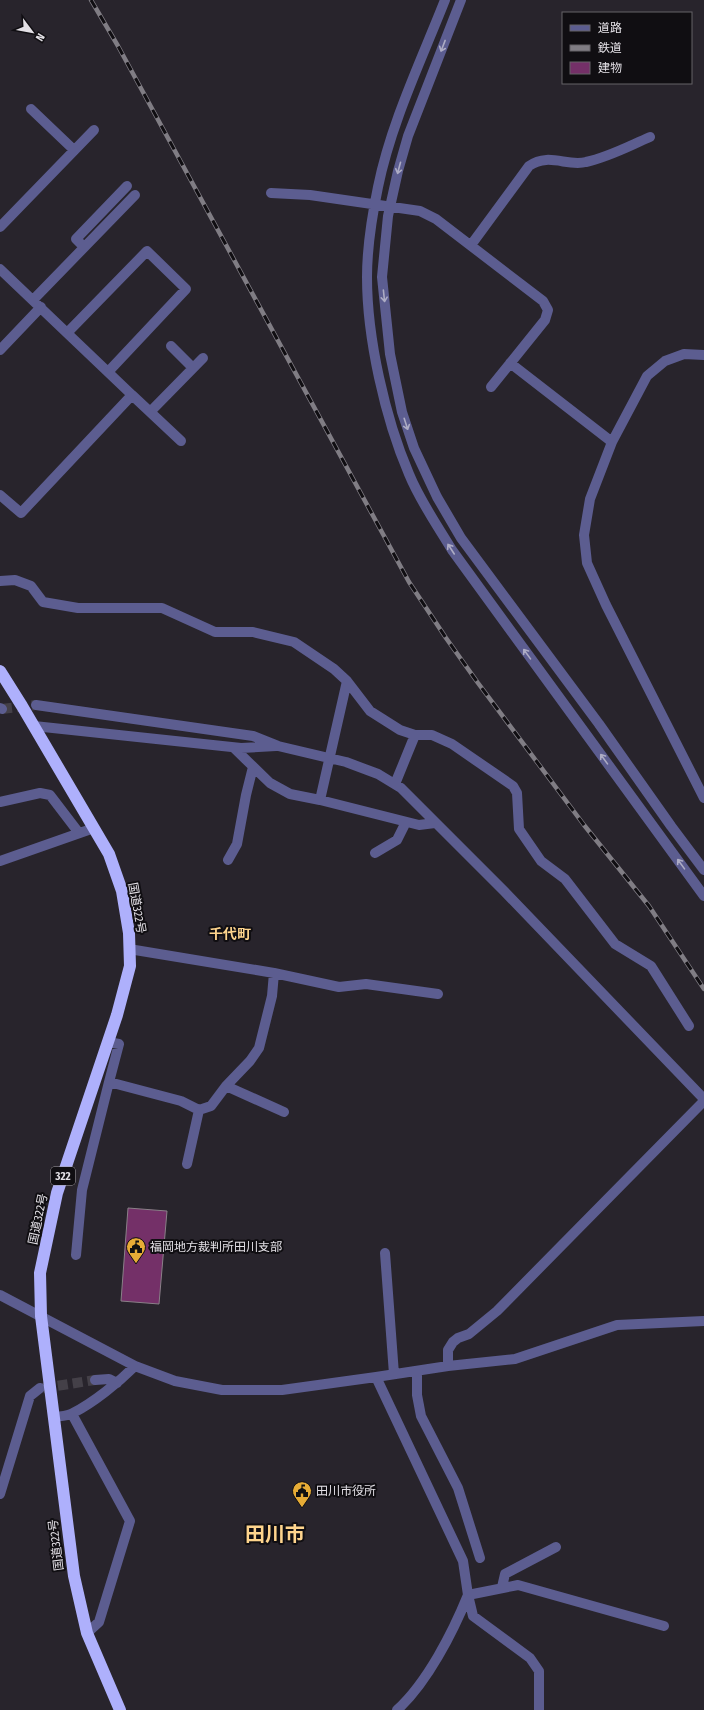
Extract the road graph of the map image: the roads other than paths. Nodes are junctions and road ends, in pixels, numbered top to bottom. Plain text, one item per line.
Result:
1 (444, 2) edge
2 (459, 5) edge
3 (31, 109) dead end
4 (94, 130) dead end
5 (650, 137) dead end
6 (74, 150) junction
7 (127, 186) dead end
8 (271, 193) dead end
9 (134, 195) dead end
10 (0, 227) edge
11 (471, 245) junction
12 (84, 247) junction
13 (0, 269) edge
14 (33, 300) junction
15 (41, 307) junction
16 (68, 332) junction
17 (171, 346) dead end
18 (0, 350) edge
19 (704, 355) edge
20 (203, 358) dead end
21 (510, 363) junction
22 (193, 368) junction
23 (108, 372) junction
24 (491, 387) dead end
25 (132, 395) junction
26 (150, 412) junction
27 (181, 441) dead end
28 (612, 442) junction
29 (0, 496) edge
30 (0, 582) edge
31 (504, 595) junction
32 (492, 607) junction
33 (0, 672) edge
34 (347, 681) junction
35 (36, 705) tunnel mouth
36 (34, 726) junction
37 (415, 735) junction
38 (278, 746) junction
39 (234, 748) junction
40 (329, 758) junction
41 (253, 767) junction
42 (395, 784) junction
43 (704, 798) edge
44 (320, 800) junction
45 (0, 802) edge
46 (406, 822) junction
47 (435, 823) junction
48 (94, 828) junction
49 (79, 833) junction
50 (375, 853) dead end
51 (228, 860) dead end
52 (0, 861) edge
53 (704, 870) edge
54 (704, 896) edge
55 (129, 949) junction
56 (274, 973) junction
57 (438, 994) dead end
58 (689, 1026) dead end
59 (108, 1042) junction
60 (109, 1082) junction
61 (226, 1086) junction
62 (704, 1100) edge
63 (199, 1110) junction
64 (284, 1112) dead end
65 (187, 1164) dead end
66 (386, 1253) dead end
67 (76, 1255) dead end
68 (0, 1295) edge
69 (42, 1316) junction
70 (704, 1321) edge
71 (135, 1366) junction
72 (448, 1366) junction
73 (417, 1371) junction
74 (394, 1374) junction
75 (376, 1377) junction
76 (95, 1380) tunnel mouth
77 (117, 1383) junction
78 (40, 1388) tunnel mouth
79 (72, 1414) junction
80 (55, 1418) junction
81 (0, 1494) edge
82 (556, 1547) dead end
83 (480, 1558) dead end
84 (502, 1587) junction
85 (468, 1595) junction
86 (664, 1626) dead end
87 (87, 1633) junction
88 (120, 1710) edge
89 (397, 1710) edge
90 (539, 1710) edge

32 -> 1 street
2 -> 31 street
3 - 6 street
4 - 6 street
5 - 11 street
6 - 10 street
7 - 12 street
8 - 11 street
9 - 12 street
11 - 21 street
12 - 14 street
13 - 14 street
14 - 15 street
15 - 16 street
15 - 18 street
16 - 23 street
16 - 23 street
17 - 22 street
19 - 28 street
20 - 22 street
21 - 24 street
21 - 28 street
22 - 26 street
23 - 25 street
25 - 26 street
25 - 29 street
26 - 27 street
28 - 43 street
30 - 34 street
31 - 32 street
31 - 53 street
54 -> 32 street
33 - 36 highway, 国道322号 / 322
34 - 37 street
34 - 40 street
35 - 38 street
36 - 39 street
36 - 48 highway, 国道322号 / 322
37 - 42 street
37 - 58 street
38 - 39 street
38 - 40 street
39 - 41 street
40 - 42 street
40 - 44 street
41 - 44 street
41 - 51 street
42 - 47 street
44 - 46 street
45 - 49 street
46 - 47 street
46 - 50 street
47 - 62 street
48 - 49 street
48 - 55 highway, 国道322号 / 322
49 - 52 street
55 - 56 street
55 - 59 highway, 国道322号 / 322
56 - 57 street
56 - 61 street
59 - 60 street
59 - 69 highway, 国道322号 / 322
60 - 63 street
60 - 67 street
61 - 63 street
61 - 64 street
62 - 72 street
63 - 65 street
66 - 74 street
68 - 69 street
69 - 71 street
69 - 80 highway, 国道322号 / 322
70 - 72 street
71 - 75 street
71 - 77 street
72 - 73 street
73 - 74 street
73 - 83 street
74 - 75 street
75 - 85 street
76 - 77 street
77 - 79 street
78 - 81 street
79 - 80 street
79 - 87 street
80 - 87 highway, 国道322号 / 322
82 - 84 street
84 - 85 street
84 - 86 street
85 - 89 street
85 - 90 street
87 - 88 highway, 国道322号 / 322

